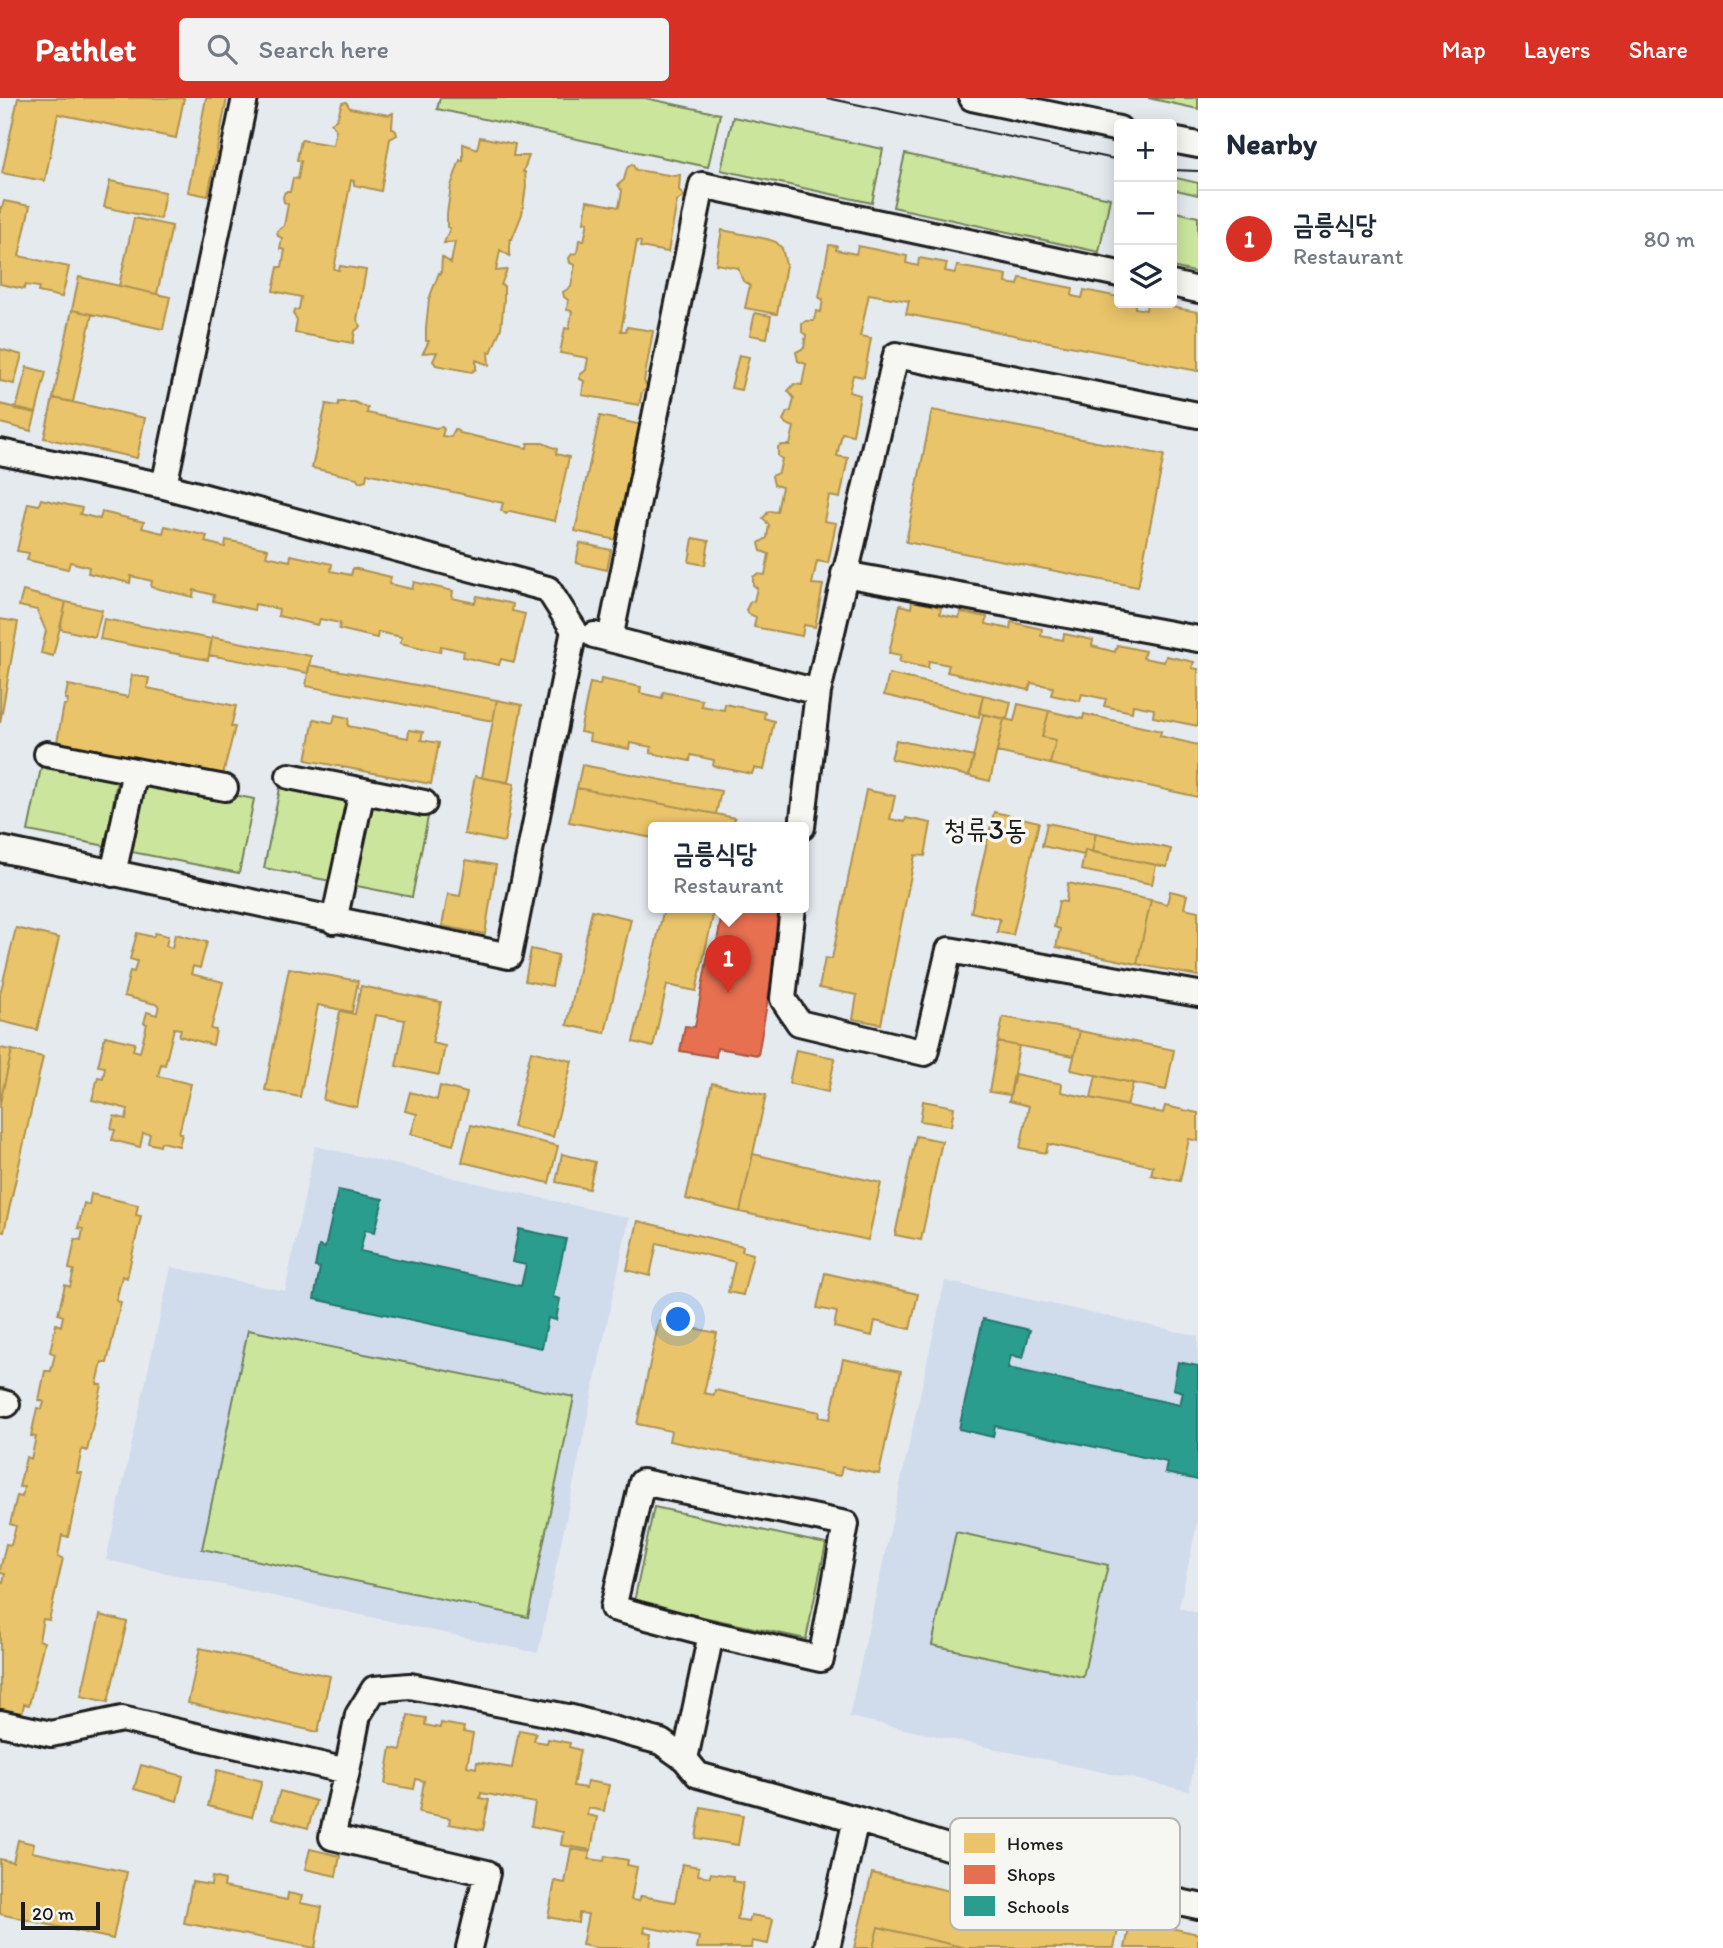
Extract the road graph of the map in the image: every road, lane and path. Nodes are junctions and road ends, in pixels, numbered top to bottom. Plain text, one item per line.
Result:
1 (245, 98) edge
2 (972, 98) edge
3 (1114, 128) edge
4 (1177, 141) edge
5 (1198, 145) edge
6 (1114, 273) edge
7 (1177, 286) edge
8 (1198, 290) edge
9 (1198, 415) edge
10 (0, 453) edge
11 (164, 486) junction
12 (844, 574) junction
13 (573, 630) junction
14 (610, 639) junction
15 (1198, 639) edge
16 (818, 692) junction
17 (47, 754) dead end
18 (135, 771) junction
19 (289, 776) dead end
20 (225, 788) dead end
21 (362, 791) junction
22 (424, 803) dead end
23 (803, 822) edge
24 (0, 849) edge
25 (113, 874) junction
26 (792, 913) edge
27 (334, 921) junction
28 (1198, 994) edge
29 (711, 1634) junction
30 (0, 1723) edge
31 (685, 1759) junction
32 (346, 1771) junction
33 (856, 1819) junction
34 (950, 1848) edge
35 (1180, 1902) edge
36 (1198, 1906) edge
37 (470, 1948) edge
38 (827, 1948) edge

1 - 11 street
2 - 3 street
4 - 5 street
6 - 14 street
7 - 8 street
9 - 12 street
10 - 11 street
11 - 13 street
12 - 15 street
12 - 16 street
13 - 14 street
13 - 27 street
14 - 16 street
16 - 23 street
17 - 18 street
18 - 20 street
18 - 25 street
19 - 21 street
21 - 22 street
21 - 27 street
24 - 25 street
25 - 27 street
26 - 28 street
29 - 29 street
29 - 31 street
30 - 32 street
31 - 32 street
31 - 33 street
32 - 37 street
33 - 34 street
33 - 38 street
35 - 36 street

